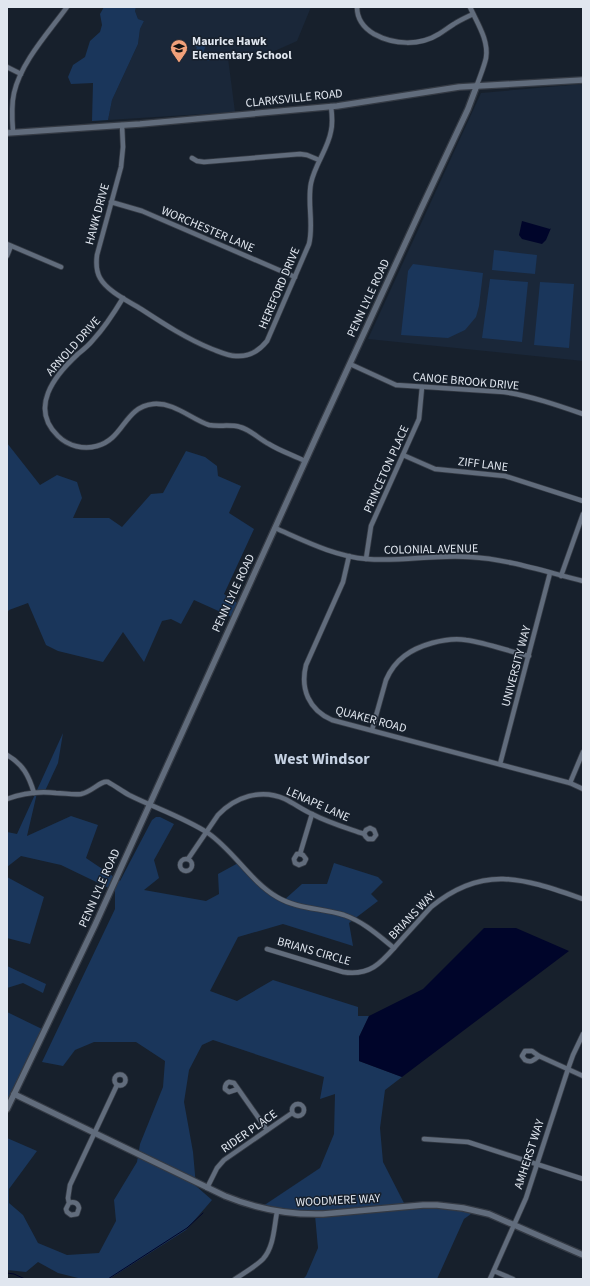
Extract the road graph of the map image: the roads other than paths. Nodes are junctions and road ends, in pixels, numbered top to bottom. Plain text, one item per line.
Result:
1 (67, 7) edge
2 (357, 7) edge
3 (470, 7) edge
4 (473, 14) junction
5 (7, 67) edge
6 (21, 74) junction
7 (583, 80) edge
8 (477, 85) junction
9 (331, 106) junction
10 (122, 125) junction
11 (10, 133) edge
12 (192, 158) dead end
13 (319, 160) junction
14 (111, 202) junction
15 (9, 245) edge
16 (7, 256) edge
17 (61, 267) dead end
18 (295, 277) junction
19 (123, 298) junction
20 (350, 364) junction
21 (422, 387) junction
22 (583, 414) edge
23 (403, 455) junction
24 (305, 461) junction
25 (583, 501) edge
26 (583, 514) edge
27 (275, 528) junction
28 (349, 556) junction
29 (366, 559) junction
30 (550, 573) junction
31 (561, 576) junction
32 (583, 582) edge
33 (529, 656) junction
34 (372, 730) junction
35 (583, 752) edge
36 (7, 755) edge
37 (500, 764) junction
38 (570, 783) junction
39 (583, 788) edge
40 (34, 793) junction
41 (7, 799) edge
42 (149, 804) junction
43 (312, 814) junction
44 (206, 832) junction
45 (364, 834) dead end
46 (300, 854) dead end
47 (188, 860) dead end
48 (583, 899) edge
49 (394, 948) junction
50 (267, 949) dead end
51 (583, 1034) edge
52 (539, 1056) dead end
53 (568, 1069) junction
54 (583, 1076) edge
55 (117, 1085) dead end
56 (238, 1089) dead end
57 (14, 1094) junction
58 (7, 1109) edge
59 (292, 1113) dead end
60 (267, 1130) junction
61 (93, 1133) junction
62 (424, 1139) dead end
63 (537, 1164) junction
64 (583, 1179) edge
65 (207, 1188) junction
66 (70, 1203) dead end
67 (277, 1212) junction
68 (515, 1225) junction
69 (583, 1255) edge
70 (494, 1271) junction
71 (235, 1279) edge
72 (490, 1279) edge
73 (513, 1279) edge

1 - 6 street
2 - 4 street
3 - 4 street
4 - 8 street
5 - 6 street
6 - 11 street
7 - 8 street, CLARKSVILLE ROAD
8 - 9 street, CLARKSVILLE ROAD
8 - 20 street, PENN LYLE ROAD
9 - 10 street, CLARKSVILLE ROAD
9 - 13 street, HEREFORD DRIVE
10 - 11 street, CLARKSVILLE ROAD
10 - 14 street, HAWK DRIVE
12 - 13 street
13 - 18 street, HEREFORD DRIVE
14 - 18 street, WORCHESTER LANE
14 - 19 street, HAWK DRIVE
15 - 16 street
15 - 17 street
18 - 19 street, HEREFORD DRIVE
19 - 24 street, ARNOLD DRIVE
20 - 21 street, CANOE BROOK DRIVE
20 - 24 street, PENN LYLE ROAD
21 - 22 street, CANOE BROOK DRIVE
21 - 23 street, PRINCETON PLACE
23 - 25 street, ZIFF LANE
23 - 29 street, PRINCETON PLACE
24 - 27 street, PENN LYLE ROAD
26 - 31 street
27 - 28 street
27 - 42 street, PENN LYLE ROAD
28 - 29 street, COLONIAL AVENUE
28 - 34 street, QUAKER ROAD
29 - 30 street, COLONIAL AVENUE
30 - 31 street, COLONIAL AVENUE
30 - 33 street, UNIVERSITY WAY
31 - 32 street, COLONIAL AVENUE
33 - 34 street
33 - 37 street, UNIVERSITY WAY
34 - 37 street, QUAKER ROAD
35 - 38 street
36 - 40 street
37 - 38 street, QUAKER ROAD
38 - 39 street, QUAKER ROAD
40 - 41 street
40 - 42 street
42 - 44 street
42 - 57 street, PENN LYLE ROAD
43 - 44 street, LENAPE LANE
43 - 45 street, LENAPE LANE
43 - 46 street
44 - 47 street, LENAPE LANE
44 - 49 street
48 - 49 street, BRIANS WAY
49 - 50 street, BRIANS CIRCLE
51 - 53 street, AMHERST WAY
52 - 53 street
53 - 54 street
53 - 63 street, AMHERST WAY
55 - 61 street
56 - 60 street
57 - 58 street, PENN LYLE ROAD
57 - 61 street, WOODMERE WAY
59 - 60 street, RIDER PLACE
60 - 65 street, RIDER PLACE
61 - 65 street, WOODMERE WAY
61 - 66 street
62 - 63 street
63 - 64 street
63 - 68 street, AMHERST WAY
65 - 67 street, WOODMERE WAY
67 - 68 street, WOODMERE WAY
67 - 71 street
68 - 69 street, WOODMERE WAY
68 - 70 street, AMHERST WAY
70 - 72 street, AMHERST WAY
70 - 73 street

